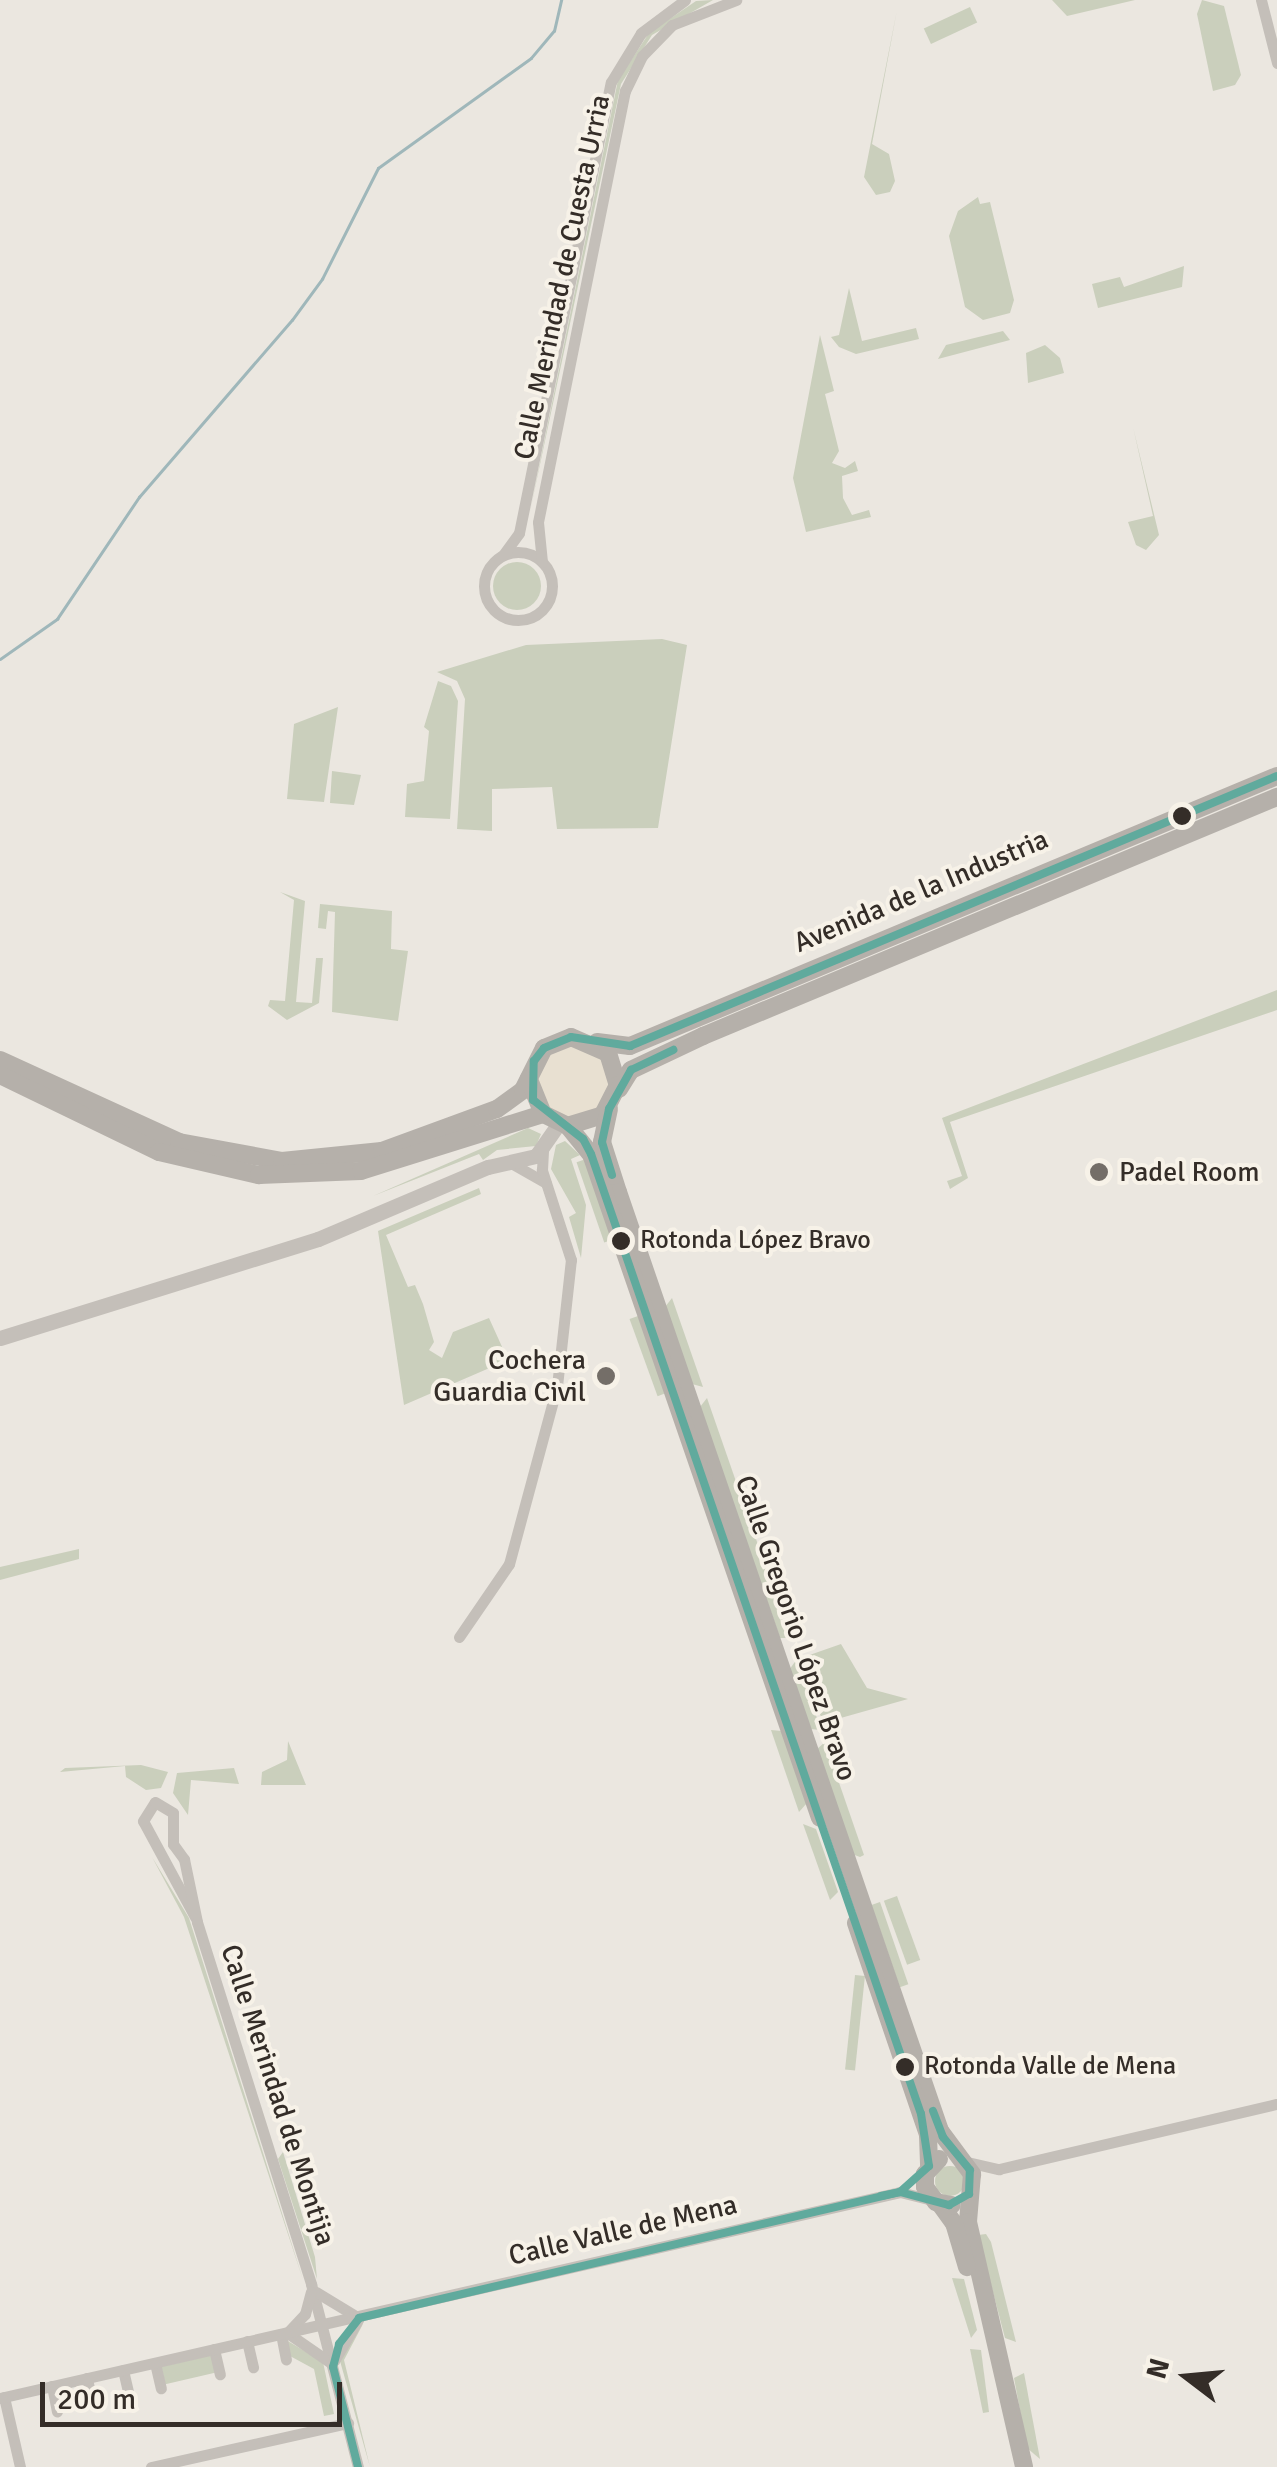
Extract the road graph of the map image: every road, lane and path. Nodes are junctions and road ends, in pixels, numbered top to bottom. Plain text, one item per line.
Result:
1 (685, 0) edge
2 (736, 0) edge
3 (1262, 0) edge
4 (1277, 63) edge
5 (504, 555) junction
6 (542, 562) junction
7 (1277, 776) edge
8 (1277, 798) edge
9 (586, 1039) junction
10 (0, 1060) edge
11 (0, 1076) edge
12 (529, 1079) junction
13 (613, 1101) junction
14 (556, 1121) junction
15 (544, 1151) junction
16 (506, 1162) junction
17 (546, 1183) junction
18 (0, 1338) edge
19 (459, 1637) dead end
20 (173, 1844) junction
21 (160, 1847) junction
22 (195, 1917) junction
23 (1277, 2104) edge
24 (961, 2160) junction
25 (999, 2169) junction
26 (927, 2170) junction
27 (900, 2192) junction
28 (970, 2193) junction
29 (938, 2203) junction
30 (312, 2288) junction
31 (359, 2318) junction
32 (323, 2326) junction
33 (283, 2333) junction
34 (248, 2342) junction
35 (214, 2349) junction
36 (286, 2360) dead end
37 (155, 2363) junction
38 (333, 2366) junction
39 (253, 2367) dead end
40 (123, 2370) junction
41 (220, 2374) dead end
42 (87, 2378) junction
43 (52, 2386) junction
44 (161, 2388) dead end
45 (129, 2396) dead end
46 (2, 2398) edge
47 (92, 2404) dead end
48 (57, 2412) dead end
49 (348, 2423) junction
50 (20, 2467) edge
51 (151, 2467) edge
52 (358, 2467) edge
53 (1012, 2467) edge
54 (1024, 2467) edge

1 - 5 street, Calle Merindad de Cuesta Urria
2 - 6 street, Calle Merindad de Cuesta Urria
3 - 4 street
5 - 6 street
5 - 6 street
7 - 9 main road, Avenida de la Industria
8 - 13 main road, Avenida de la Industria
9 - 12 main road
9 - 13 main road
10 - 12 main road
11 - 14 main road
12 - 14 main road
13 - 14 main road
13 - 24 main road, Calle Gregorio López Bravo
14 - 15 street
14 - 26 main road, Calle Gregorio López Bravo
15 - 16 street
15 - 17 street
16 - 17 street
16 - 18 street
17 - 19 street
20 - 21 street
20 - 21 street, Calle Merindad de Montija
20 - 22 street, Calle Merindad de Montija
21 - 22 street, Calle Merindad de Montija
22 - 30 street, Calle Merindad de Montija
23 - 25 street
24 - 25 street
24 - 26 main road
24 - 28 main road
25 - 28 street
26 - 27 street, Calle Valle de Mena
26 - 29 main road
27 - 29 street, Calle Valle de Mena
27 - 31 street, Calle Valle de Mena
28 - 29 main road
28 - 54 main road
29 - 53 main road
30 - 31 street, Calle Merindad de Montija
30 - 32 street, Calle Merindad de Montija
30 - 33 street
31 - 32 street, Calle Valle de Mena
31 - 38 street
32 - 33 street, Calle Valle de Mena
32 - 38 street, Calle Merindad de Montija
33 - 34 street, Calle Valle de Mena
33 - 36 street
33 - 38 street
34 - 35 street, Calle Valle de Mena
34 - 39 street
35 - 37 street, Calle Valle de Mena
35 - 41 street
37 - 40 street, Calle Valle de Mena
37 - 44 street
38 - 49 street, Calle Merindad de Montija
40 - 42 street, Calle Valle de Mena
40 - 45 street
42 - 43 street, Calle Valle de Mena
42 - 47 street
43 - 46 street, Calle Valle de Mena
43 - 48 street
46 - 50 street
49 - 51 street
49 - 52 street, Calle Merindad de Montija

